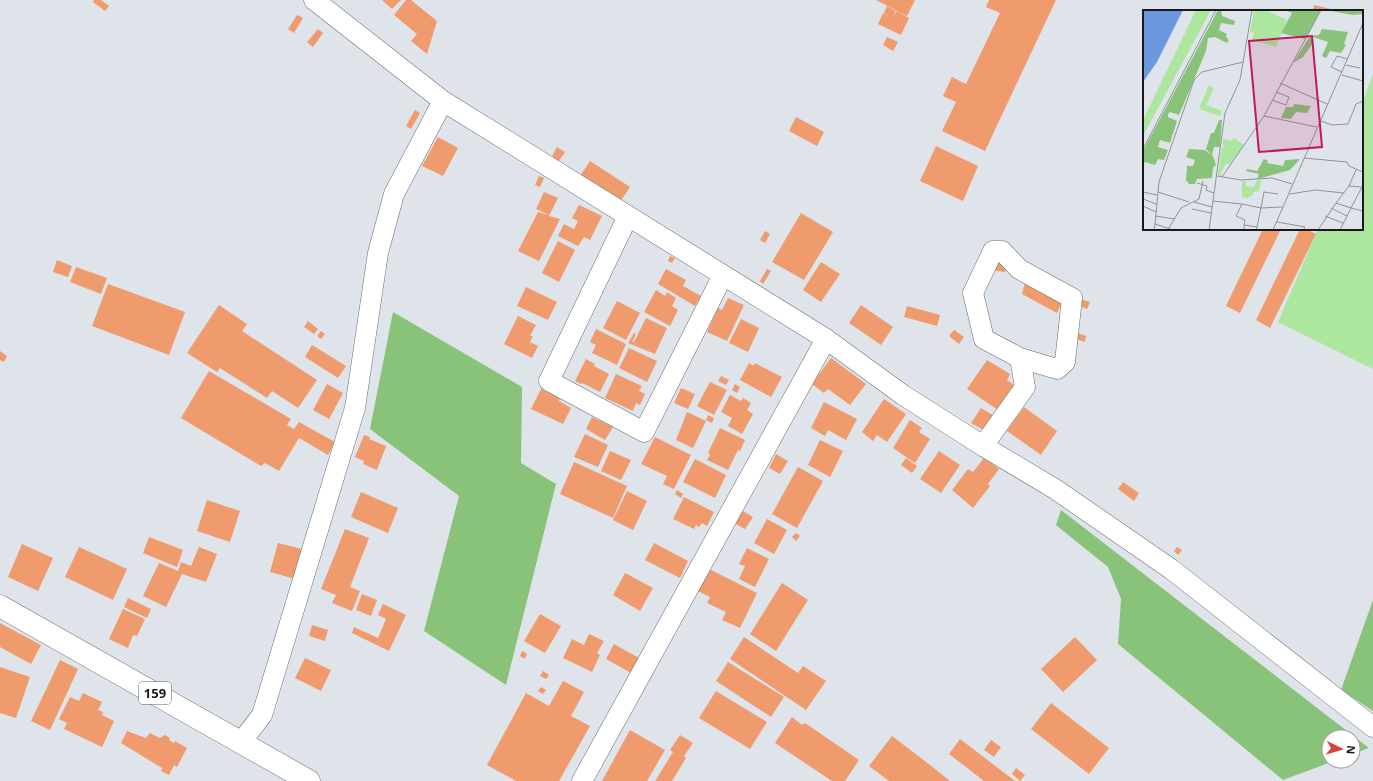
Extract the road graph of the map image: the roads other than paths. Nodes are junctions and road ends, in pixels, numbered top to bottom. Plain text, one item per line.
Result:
1 (314, 0) edge
2 (443, 101) junction
3 (628, 216) junction
4 (723, 275) junction
5 (826, 339) junction
6 (1020, 358) junction
7 (983, 446) junction
8 (0, 606) edge
9 (1373, 727) edge
10 (242, 741) junction
11 (310, 781) edge
12 (582, 781) edge

1 - 2 street
2 - 3 street
2 - 10 street
3 - 4 street
3 - 4 street
4 - 5 street
5 - 7 street
5 - 12 street
6 - 6 street
6 - 7 street
7 - 9 street
8 - 10 highway, 159
10 - 11 highway, 159

